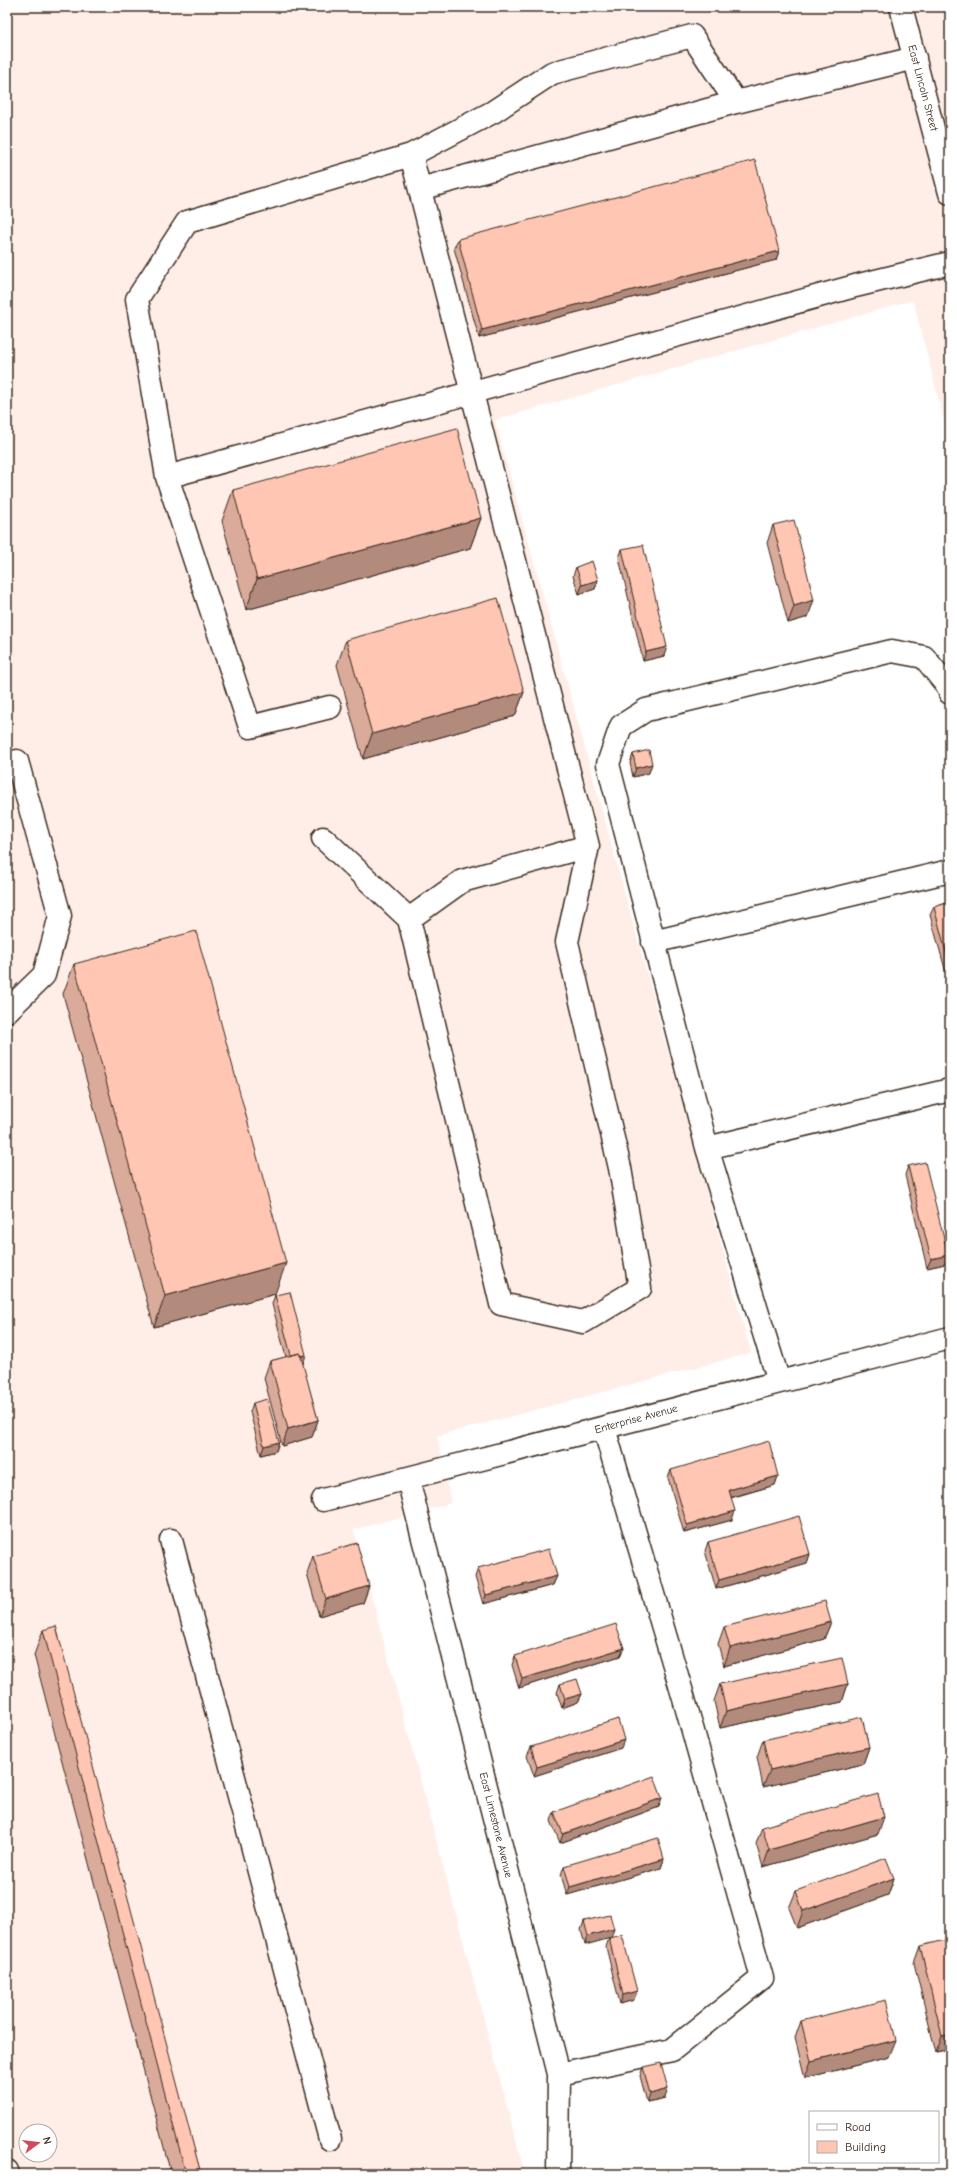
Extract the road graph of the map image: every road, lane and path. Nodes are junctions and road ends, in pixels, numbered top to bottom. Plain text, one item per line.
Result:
1 (901, 7) edge
2 (915, 58) junction
3 (736, 102) junction
4 (411, 154) junction
5 (420, 189) junction
6 (950, 193) edge
7 (950, 262) edge
8 (470, 393) junction
9 (167, 477) junction
10 (950, 693) edge
11 (330, 707) dead end
12 (7, 764) edge
13 (323, 838) dead end
14 (588, 846) junction
15 (950, 871) edge
16 (410, 919) junction
17 (653, 942) junction
18 (7, 1011) edge
19 (950, 1090) edge
20 (707, 1148) junction
21 (950, 1338) edge
22 (779, 1382) junction
23 (604, 1428) junction
24 (408, 1479) junction
25 (323, 1500) dead end
26 (171, 1540) dead end
27 (559, 2074) junction
28 (330, 2139) dead end
29 (558, 2174) edge

1 - 2 street, East Lincoln Street
2 - 3 street
2 - 6 street, East Lincoln Street
3 - 4 street
3 - 5 street
4 - 5 street
4 - 9 street
5 - 8 street
7 - 8 street
8 - 9 street
8 - 14 street
9 - 11 street
10 - 17 street
12 - 18 street
13 - 16 street
14 - 16 street
14 - 16 street
15 - 17 street
17 - 20 street
19 - 20 street
20 - 22 street
21 - 22 street, Enterprise Avenue
22 - 23 street, Enterprise Avenue
23 - 24 street, Enterprise Avenue
23 - 27 street
24 - 25 street, Enterprise Avenue
24 - 27 street, East Limestone Avenue
26 - 28 street
27 - 29 street, East Limestone Avenue

